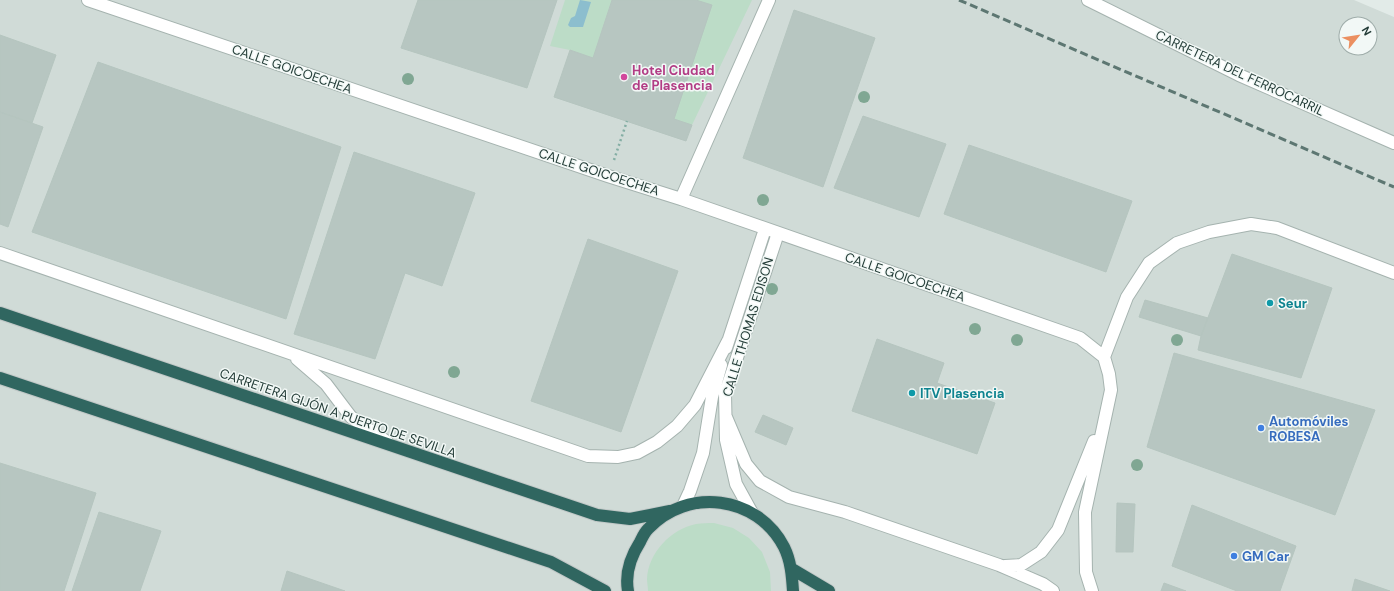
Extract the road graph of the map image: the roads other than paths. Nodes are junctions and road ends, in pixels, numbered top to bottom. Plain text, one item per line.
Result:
1 (88, 0) edge
2 (769, 0) edge
3 (1088, 0) edge
4 (1394, 142) edge
5 (681, 199) junction
6 (765, 229) junction
7 (778, 233) junction
8 (0, 253) edge
9 (1394, 273) edge
10 (0, 313) edge
11 (728, 341) junction
12 (290, 353) junction
13 (1104, 357) junction
14 (0, 378) edge
15 (1104, 416) junction
16 (726, 417) junction
17 (391, 445) junction
18 (683, 506) junction
19 (670, 511) junction
20 (752, 513) junction
21 (1003, 567) junction
22 (792, 569) junction
23 (605, 591) edge
24 (628, 591) edge
25 (793, 591) edge
26 (829, 591) edge
27 (1054, 591) edge
28 (1092, 591) edge

1 - 5 street, CALLE GOICOECHEA
2 - 5 street
3 - 4 street, CARRETERA DEL FERROCARRIL
5 - 6 street, CALLE GOICOECHEA
6 - 7 street, CALLE GOICOECHEA
6 - 11 street, CALLE THOMAS EDISON
7 - 13 street, CALLE GOICOECHEA
7 - 16 street, CALLE THOMAS EDISON
8 - 12 street
9 - 13 street
10 - 17 highway, CARRETERA GIJÓN A PUERTO DE SEVILLA
11 - 12 street
11 - 18 street, CALLE THOMAS EDISON
12 - 17 street
13 - 15 street
14 - 23 highway
15 - 21 street
15 - 28 street
16 - 20 street, CALLE THOMAS EDISON
16 - 21 street
17 - 19 highway, CARRETERA GIJÓN A PUERTO DE SEVILLA
18 - 19 highway
18 - 20 highway
19 - 24 highway
20 - 22 highway
21 - 27 street
22 - 25 highway
22 - 26 highway

